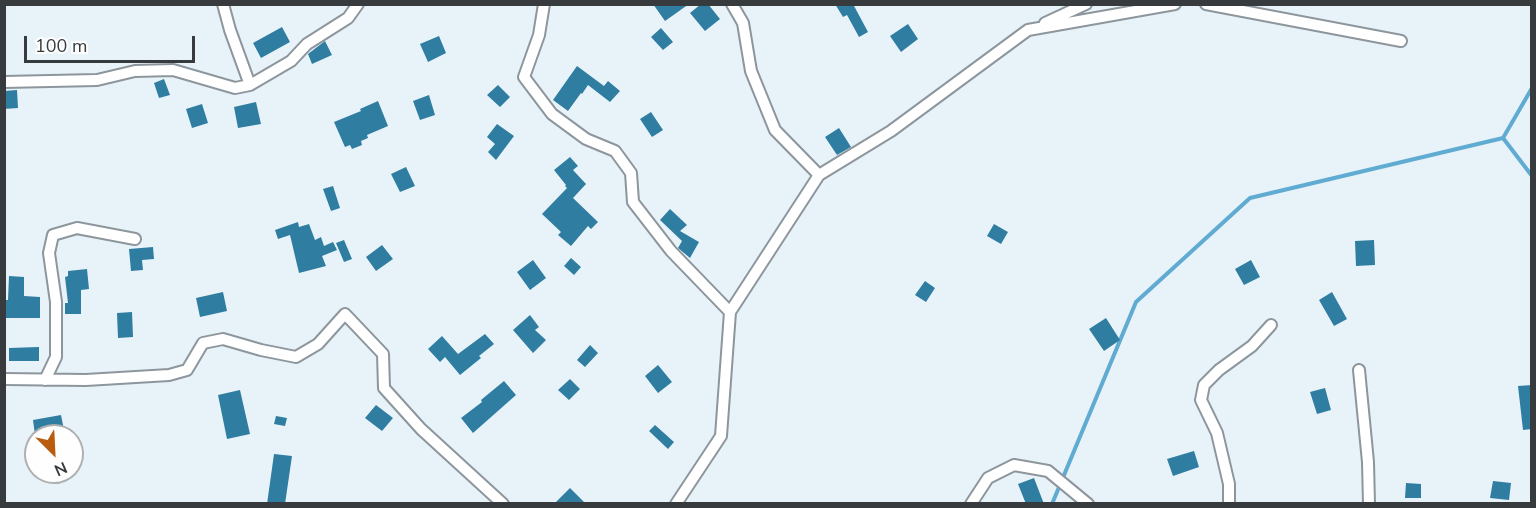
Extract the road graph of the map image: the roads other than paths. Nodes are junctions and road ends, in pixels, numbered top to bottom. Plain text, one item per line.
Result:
1 (223, 4) edge
2 (358, 4) edge
3 (544, 4) edge
4 (732, 4) edge
5 (1086, 4) edge
6 (1175, 4) edge
7 (1206, 4) edge
8 (1028, 30) junction
9 (1401, 41) dead end
10 (4, 82) edge
11 (250, 85) junction
12 (819, 175) junction
13 (135, 239) dead end
14 (730, 312) junction
15 (1271, 325) dead end
16 (1359, 370) dead end
17 (4, 379) edge
18 (45, 380) junction
19 (503, 504) edge
20 (676, 504) edge
21 (971, 504) edge
22 (1088, 504) edge
23 (1229, 504) edge
24 (1369, 504) edge

1 - 11 street
2 - 11 street
3 - 14 street
4 - 12 street
5 - 8 street
6 - 8 street
7 - 9 street
8 - 12 street
10 - 11 street
12 - 14 street
13 - 18 street
14 - 20 street
15 - 23 street
16 - 24 street
17 - 18 street
18 - 19 street
21 - 22 street

